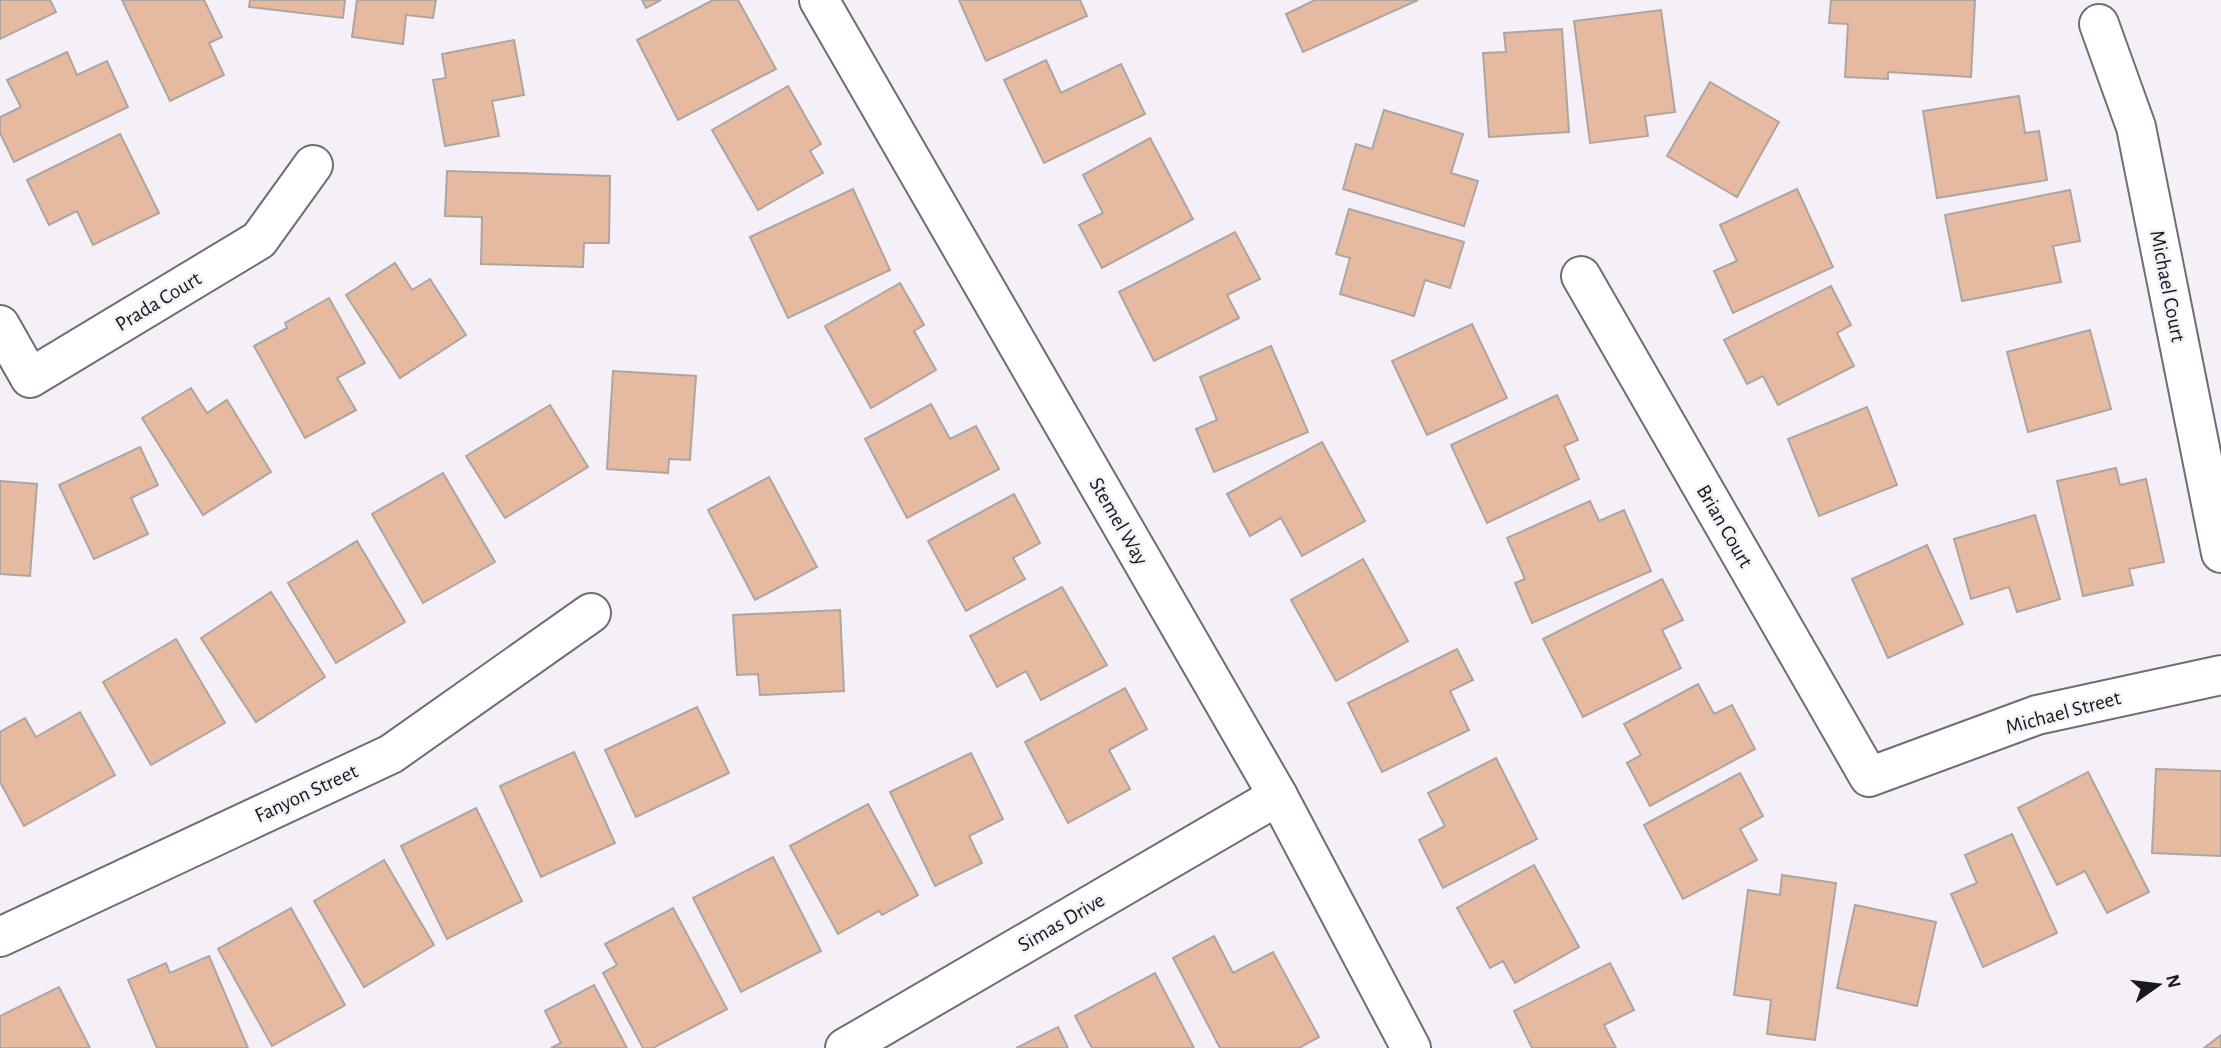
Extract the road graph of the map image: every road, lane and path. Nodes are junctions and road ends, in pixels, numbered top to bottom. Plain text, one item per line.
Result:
1 (819, 0) edge
2 (2099, 24) dead end
3 (313, 165) dead end
4 (1581, 276) dead end
5 (0, 326) edge
6 (2221, 553) edge
7 (592, 613) dead end
8 (2221, 675) edge
9 (1869, 777) joint
10 (1278, 796) junction
11 (0, 937) edge
12 (845, 1048) edge
13 (1411, 1048) edge

1 - 10 street, Stemel Way
2 - 6 street, Michael Court
3 - 5 street, Prada Court
4 - 9 street, Brian Court
7 - 11 street, Fanyon Street
8 - 9 street, Michael Street
10 - 12 street, Simas Drive
10 - 13 street, Stemel Way

